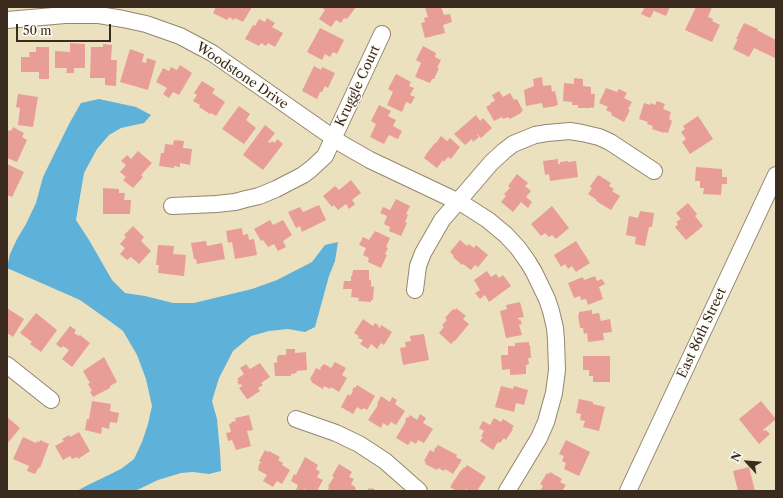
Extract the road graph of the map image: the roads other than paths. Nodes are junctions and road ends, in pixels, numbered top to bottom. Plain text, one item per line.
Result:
1 (125, 13) edge
2 (7, 20) edge
3 (382, 34) dead end
4 (333, 139) junction
5 (654, 171) dead end
6 (776, 175) edge
7 (458, 202) junction
8 (172, 206) dead end
9 (415, 290) dead end
10 (7, 365) edge
11 (52, 400) dead end
12 (296, 419) dead end
13 (418, 491) edge
14 (506, 491) edge
15 (628, 491) edge

1 - 2 street, Woodstone Drive
1 - 4 street, Woodstone Drive
3 - 4 street, Kruggle Court
4 - 7 street, Woodstone Drive
4 - 8 street, Kruggle Court
5 - 7 street
6 - 15 street, East 86th Street
7 - 9 street
7 - 14 street, Woodstone Drive
10 - 11 street
12 - 13 street

